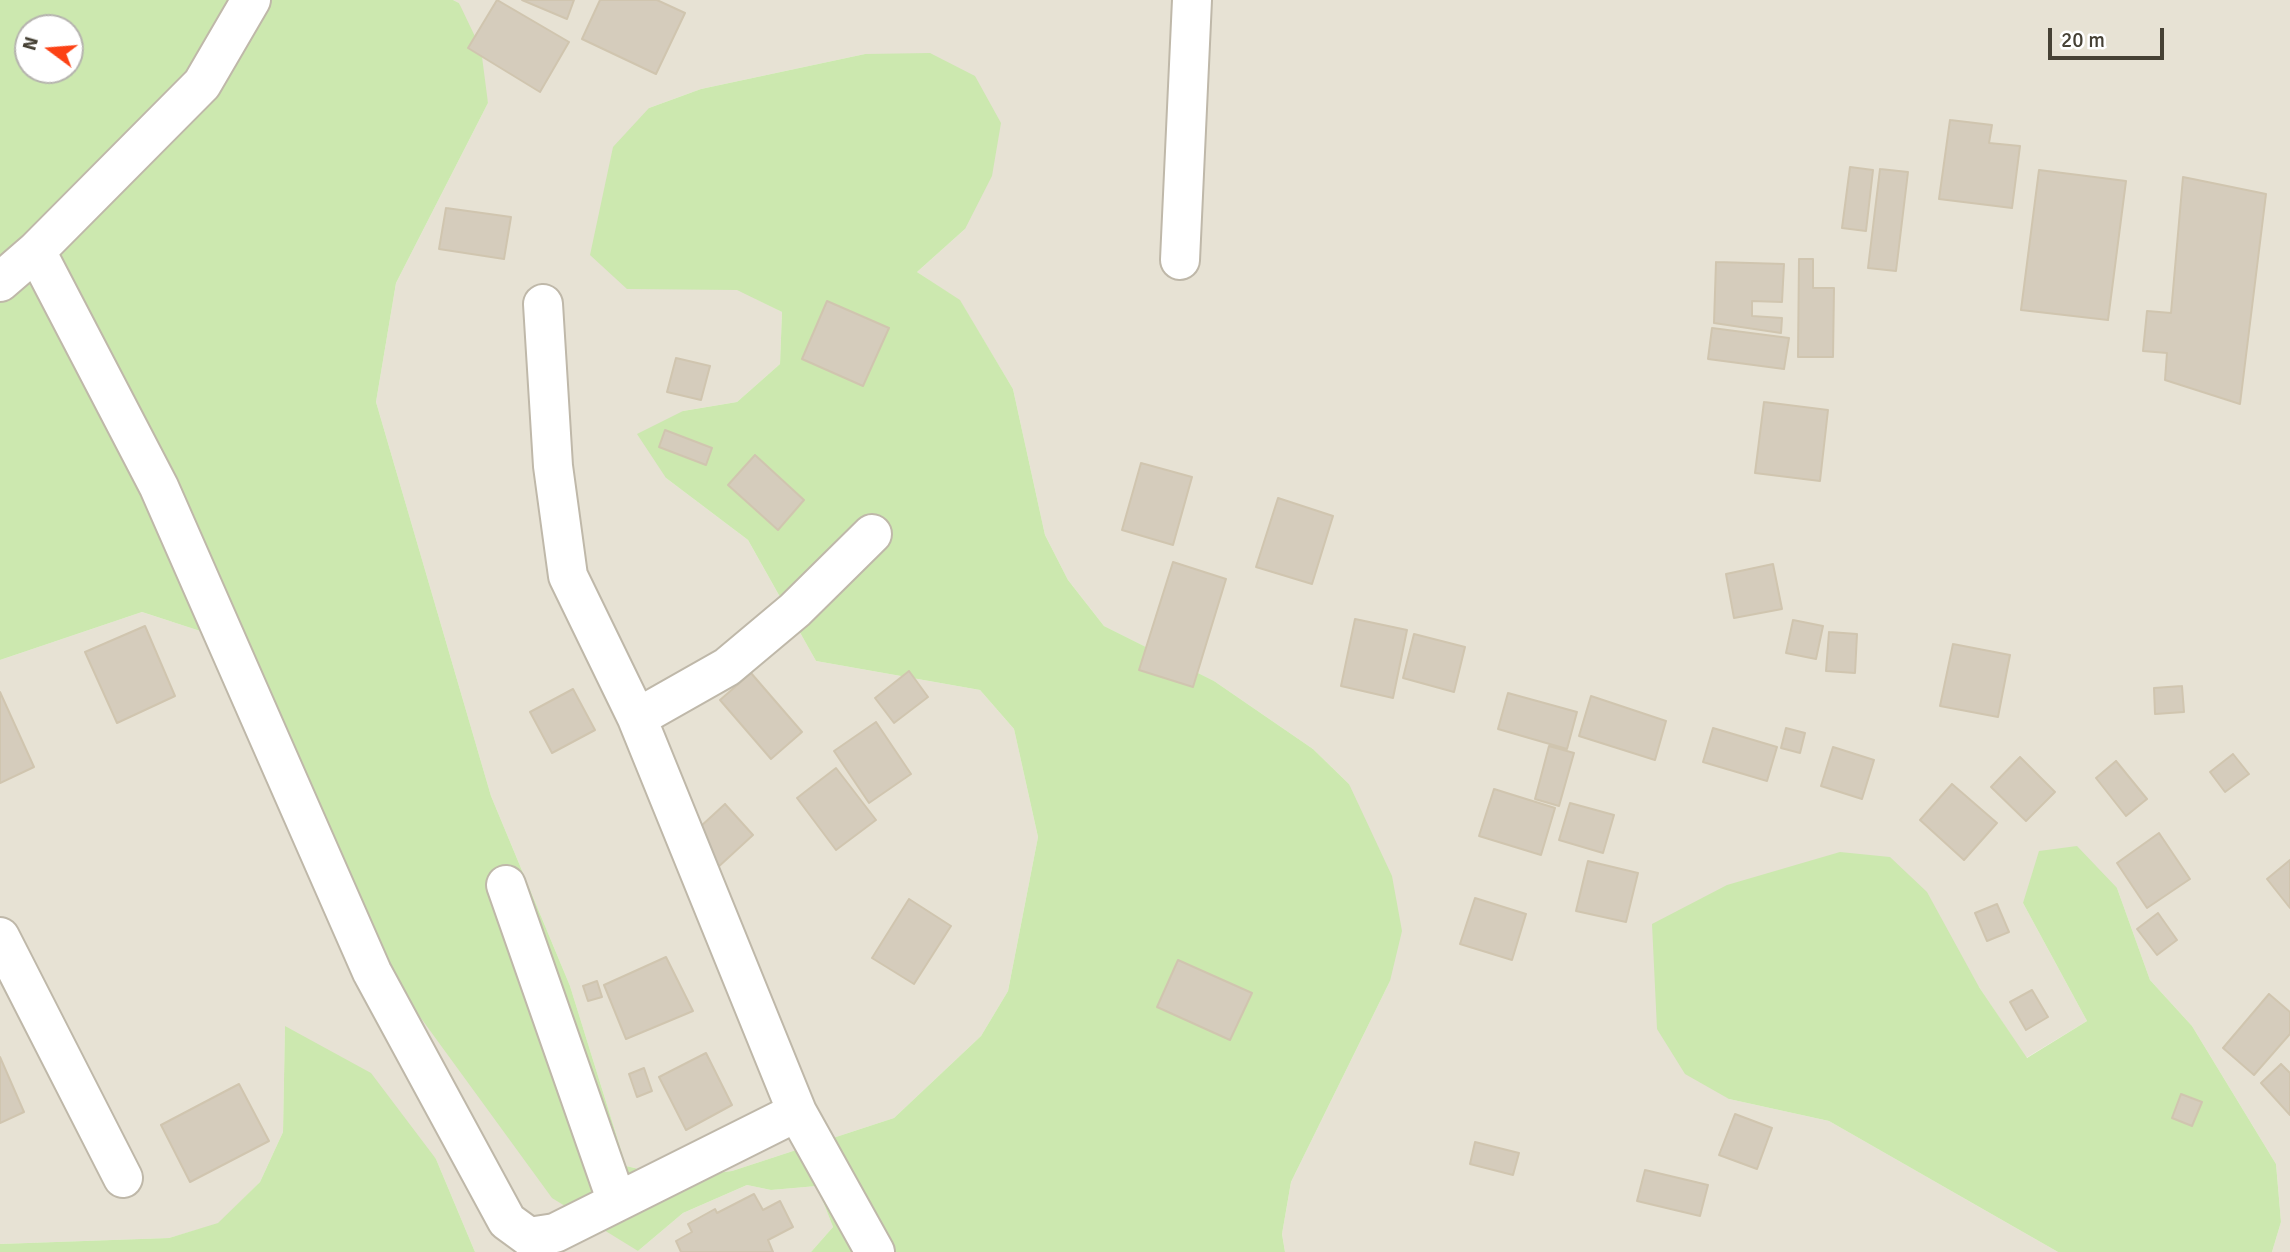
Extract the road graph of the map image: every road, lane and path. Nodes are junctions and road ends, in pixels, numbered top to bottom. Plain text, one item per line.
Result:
1 (251, 0) edge
2 (1192, 0) edge
3 (36, 251) junction
4 (1180, 260) dead end
5 (0, 282) edge
6 (544, 304) dead end
7 (873, 534) dead end
8 (637, 718) junction
9 (506, 885) dead end
10 (0, 937) edge
11 (797, 1112) junction
12 (123, 1178) dead end
13 (617, 1202) junction
14 (875, 1252) edge

1 - 3 street
2 - 4 street
3 - 5 street
3 - 13 street
6 - 8 street
7 - 8 street
8 - 11 street
9 - 13 street
10 - 12 street
11 - 13 street
11 - 14 street

